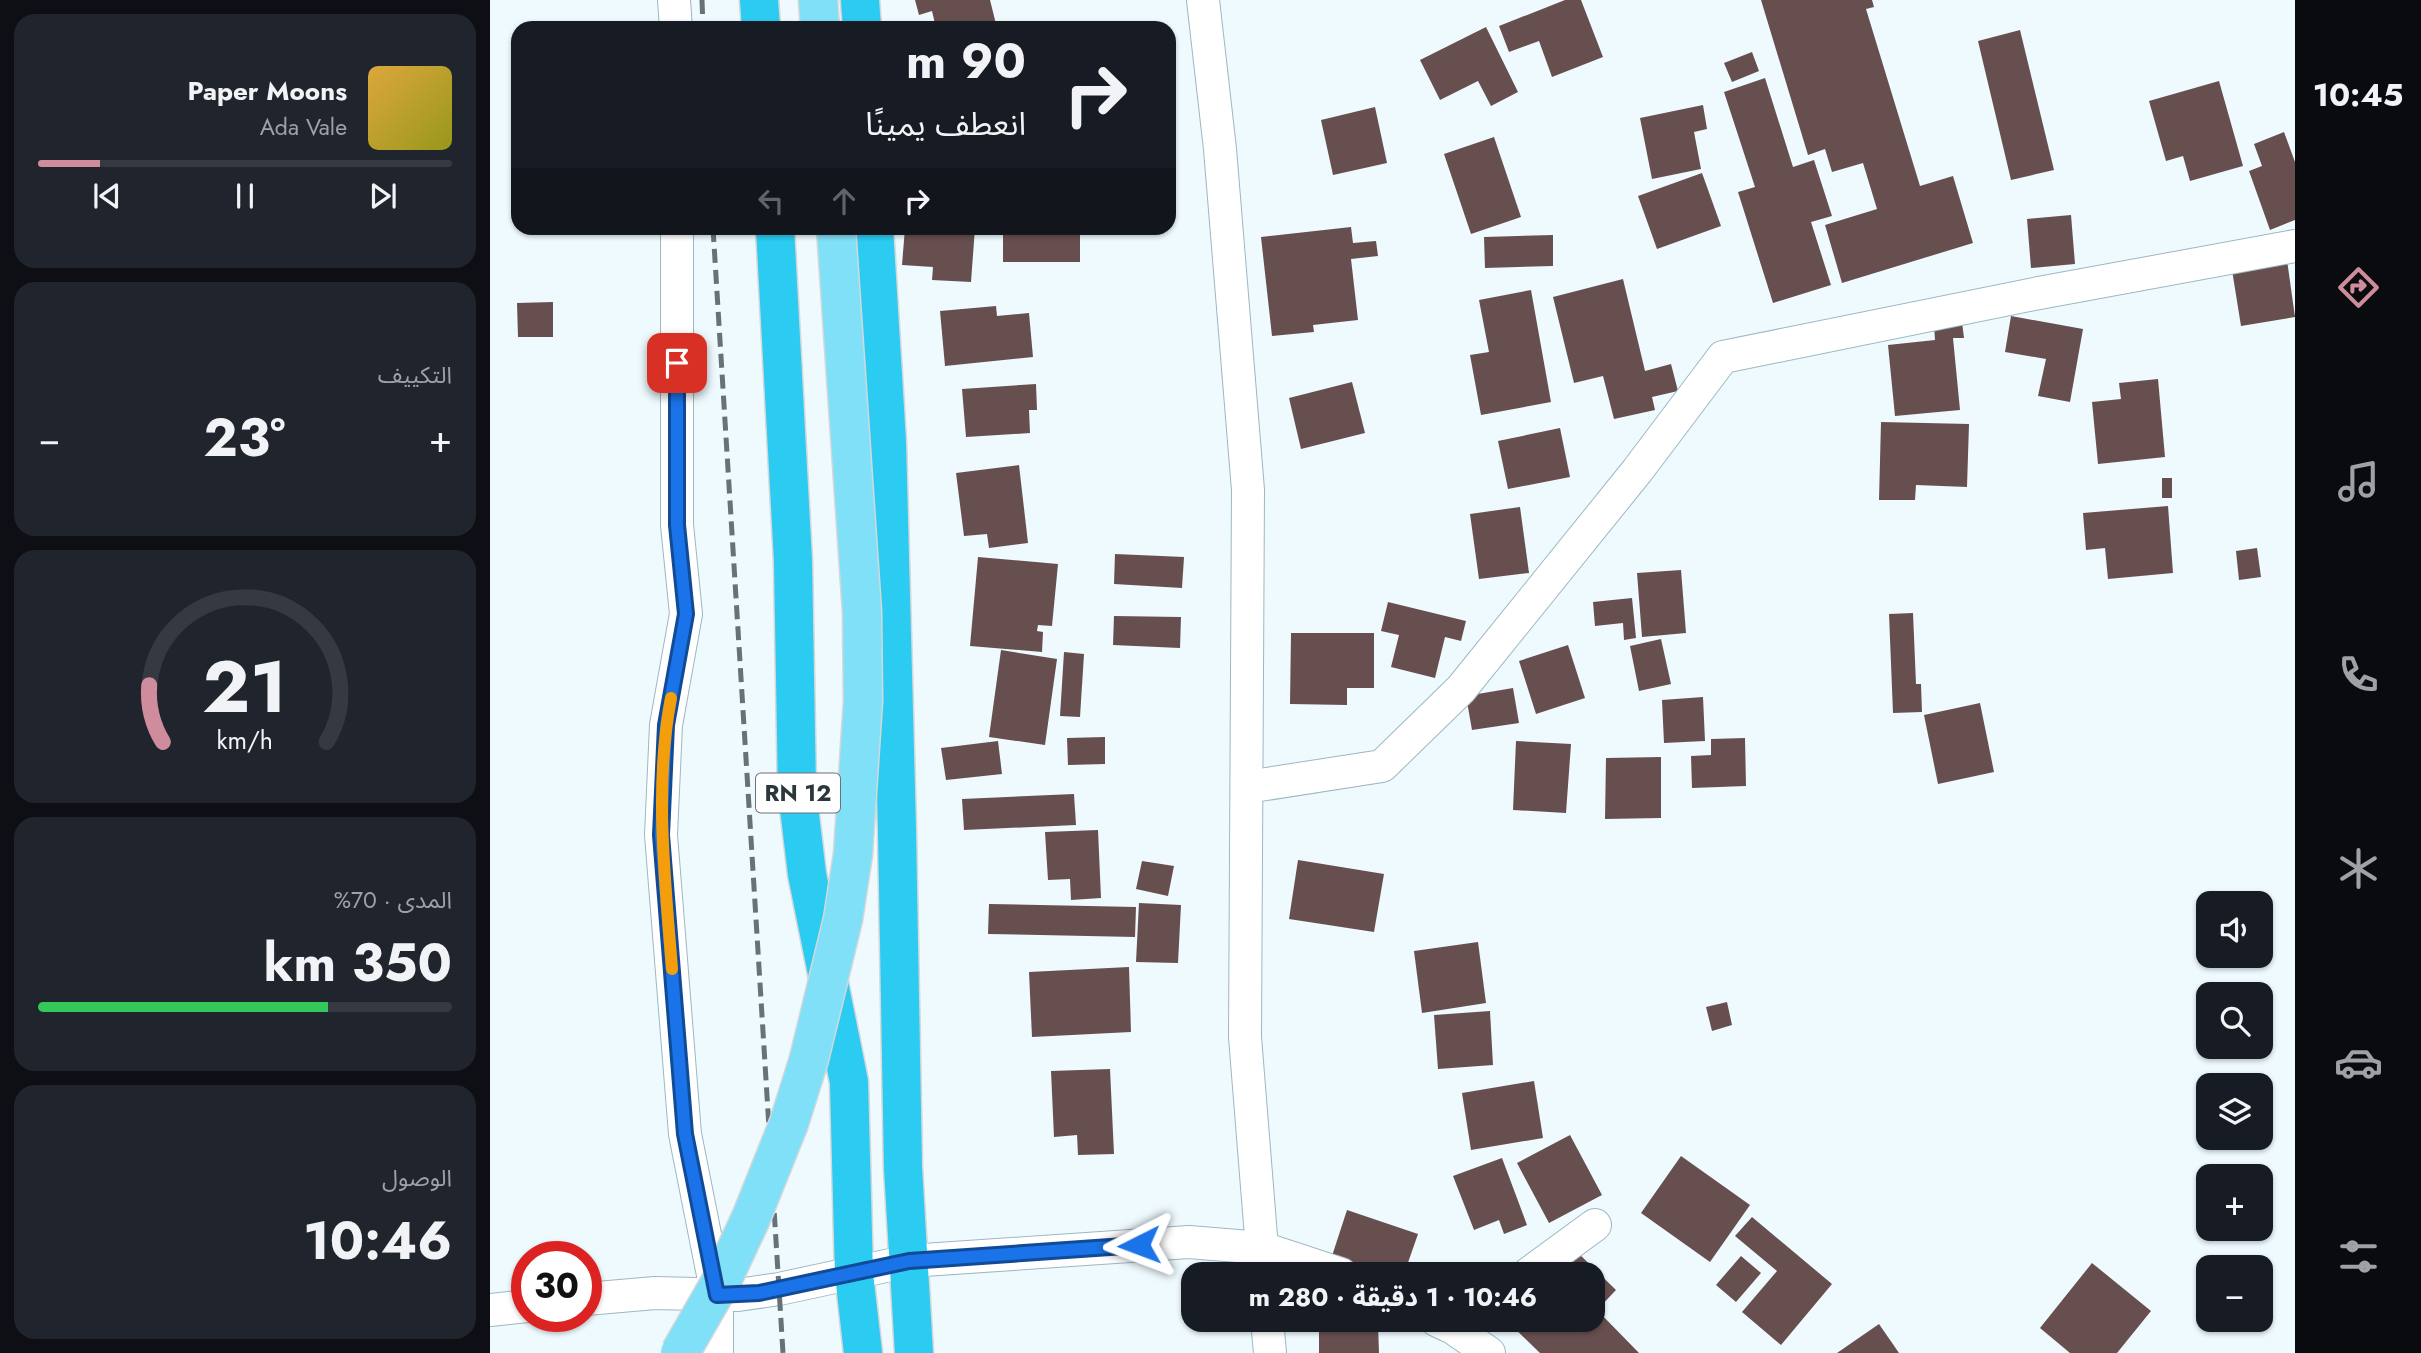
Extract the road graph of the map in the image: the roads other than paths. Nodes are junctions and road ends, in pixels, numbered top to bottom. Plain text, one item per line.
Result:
1 (674, 0) edge
2 (759, 0) edge
3 (818, 0) edge
4 (860, 0) edge
5 (1203, 0) edge
6 (676, 21) edge
7 (760, 21) edge
8 (820, 21) edge
9 (862, 21) edge
10 (677, 235) edge
11 (775, 235) edge
12 (836, 235) edge
13 (874, 235) edge
14 (2295, 246) edge
15 (1247, 787) junction
16 (1595, 1226) dead end
17 (909, 1261) junction
18 (1263, 1261) edge
19 (1545, 1262) edge
20 (855, 1274) junction
21 (717, 1295) junction
22 (602, 1298) edge
23 (511, 1308) edge
24 (490, 1310) edge
25 (1268, 1332) edge
26 (1464, 1332) edge
27 (680, 1353) edge
28 (717, 1353) edge
29 (863, 1353) edge
30 (914, 1353) edge
31 (1270, 1353) edge
32 (1489, 1353) edge

1 - 6 street
2 - 7 highway
3 - 8 main road
4 - 9 highway
5 - 15 street
10 - 21 street
11 - 20 highway, RN 12
12 - 27 main road, bridge
13 - 17 highway
14 - 15 street
15 - 18 street
16 - 19 street
17 - 18 street
17 - 20 street
17 - 30 highway
20 - 21 street
20 - 29 highway, RN 12
21 - 22 street
21 - 28 street
23 - 24 street
25 - 31 street
26 - 32 street

